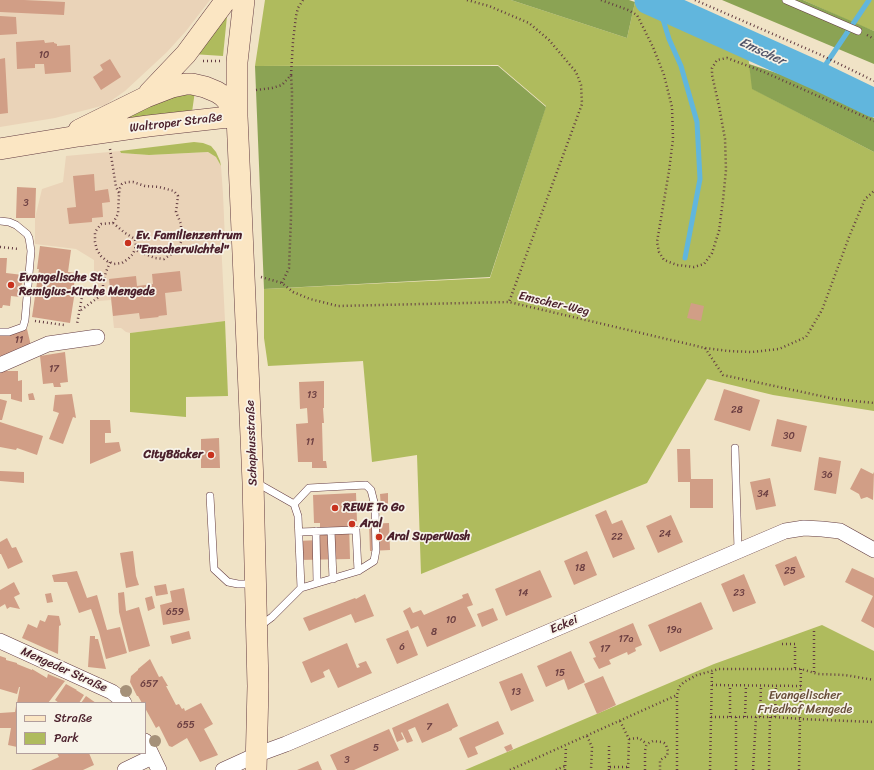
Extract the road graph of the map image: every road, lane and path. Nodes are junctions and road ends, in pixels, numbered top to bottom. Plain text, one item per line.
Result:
1 (226, 0) edge
2 (244, 0) edge
3 (302, 0) edge
4 (467, 0) edge
5 (601, 0) edge
6 (696, 0) edge
7 (786, 0) edge
8 (858, 31) dead end
9 (202, 61) dead end
10 (222, 61) dead end
11 (291, 75) junction
12 (874, 81) edge
13 (252, 90) dead end
14 (146, 97) junction
15 (238, 116) junction
16 (874, 121) edge
17 (62, 138) junction
18 (0, 149) edge
19 (110, 149) dead end
20 (874, 192) edge
21 (119, 194) junction
22 (0, 221) edge
23 (113, 223) junction
24 (0, 247) edge
25 (135, 250) junction
26 (31, 251) junction
27 (110, 262) junction
28 (244, 271) junction
29 (282, 283) junction
30 (76, 288) dead end
31 (103, 294) junction
32 (110, 294) dead end
33 (509, 302) junction
34 (80, 310) junction
35 (25, 320) junction
36 (69, 326) dead end
37 (77, 327) dead end
38 (0, 332) edge
39 (97, 337) dead end
40 (705, 348) junction
41 (0, 365) edge
42 (874, 403) edge
43 (735, 448) dead end
44 (253, 482) junction
45 (210, 496) dead end
46 (294, 504) junction
47 (316, 531) junction
48 (331, 531) junction
49 (299, 532) junction
50 (738, 550) junction
51 (874, 550) edge
52 (358, 571) junction
53 (333, 579) junction
54 (317, 583) junction
55 (256, 584) junction
56 (301, 588) junction
57 (257, 629) junction
58 (814, 631) dead end
59 (0, 641) edge
60 (782, 644) dead end
61 (795, 669) junction
62 (801, 669) junction
63 (712, 671) junction
64 (814, 673) junction
65 (874, 680) edge
66 (712, 685) junction
67 (730, 685) junction
68 (746, 686) junction
69 (761, 686) junction
70 (776, 686) junction
71 (801, 686) junction
72 (677, 695) junction
73 (124, 702) edge
74 (711, 717) junction
75 (730, 717) junction
76 (736, 717) junction
77 (745, 717) junction
78 (756, 717) junction
79 (760, 717) junction
80 (770, 717) junction
81 (775, 717) junction
82 (800, 719) junction
83 (620, 721) junction
84 (874, 722) edge
85 (587, 736) junction
86 (629, 739) junction
87 (146, 744) edge
88 (609, 744) dead end
89 (647, 744) junction
90 (566, 746) junction
91 (155, 763) edge
92 (256, 763) edge
93 (565, 768) edge
94 (628, 768) edge
95 (609, 769) edge
96 (125, 770) edge
97 (223, 770) edge
98 (510, 770) edge
99 (556, 770) edge
100 (591, 770) edge
101 (645, 770) edge
102 (660, 770) edge
103 (677, 770) edge
104 (710, 770) edge
105 (736, 770) edge
106 (753, 770) edge
107 (769, 770) edge
108 (799, 770) edge

1 - 14 main road
2 - 15 main road, Waltroper Straße
3 - 11 path
4 - 33 path, Emscher-Weg
5 - 16 path
6 - 12 path
7 - 8 lane
9 - 10 path
11 - 13 path
11 - 29 path
14 - 15 main road
14 - 17 main road
15 - 17 main road, Waltroper Straße
15 - 28 main road, Schaphusstraße
17 - 18 main road, Waltroper Straße
19 - 21 path
20 - 40 path, Emscher-Weg
21 - 23 path
21 - 25 path
22 - 26 lane
23 - 25 path
23 - 27 path
24 - 26 path
25 - 27 path
26 - 35 lane
27 - 31 path
28 - 29 path
28 - 44 main road, Schaphusstraße
29 - 33 path
30 - 34 path
31 - 32 path
31 - 34 path
33 - 40 path, Emscher-Weg
34 - 37 path
35 - 36 path
35 - 38 lane
39 - 41 street
40 - 42 path
43 - 50 lane
44 - 46 lane
44 - 55 main road, Schaphusstraße
45 - 55 lane
46 - 49 lane
46 - 52 lane
47 - 48 lane
47 - 49 lane
47 - 54 lane
48 - 52 lane
48 - 53 lane
49 - 56 lane
50 - 51 street, Eckei
50 - 92 street, Eckei
52 - 53 lane
53 - 54 lane
54 - 56 lane
55 - 57 main road, Schaphusstraße
56 - 57 lane
57 - 92 main road, Schaphusstraße
58 - 64 path
59 - 73 street, Mengeder Straße
60 - 61 path
61 - 62 path
61 - 63 path
62 - 64 path
62 - 71 path
63 - 66 path
63 - 72 path
64 - 65 path
66 - 67 path
66 - 74 path
67 - 68 path
67 - 75 path
68 - 69 path
68 - 77 path
69 - 70 path
69 - 79 path
70 - 71 path
70 - 81 path
71 - 82 path
72 - 83 path
72 - 103 path
74 - 75 path
74 - 104 path
75 - 76 path
76 - 77 path
76 - 105 path
77 - 78 path
78 - 79 path
78 - 106 path
79 - 80 path
80 - 81 path
80 - 107 path
81 - 82 path
82 - 84 path
82 - 108 path
83 - 85 path
83 - 86 path
85 - 90 path
85 - 100 path
86 - 89 path
86 - 94 path
87 - 91 street
88 - 95 path
89 - 101 path
89 - 102 path
90 - 93 path
90 - 98 path
91 - 96 street
92 - 97 street
93 - 99 path
94 - 95 path

